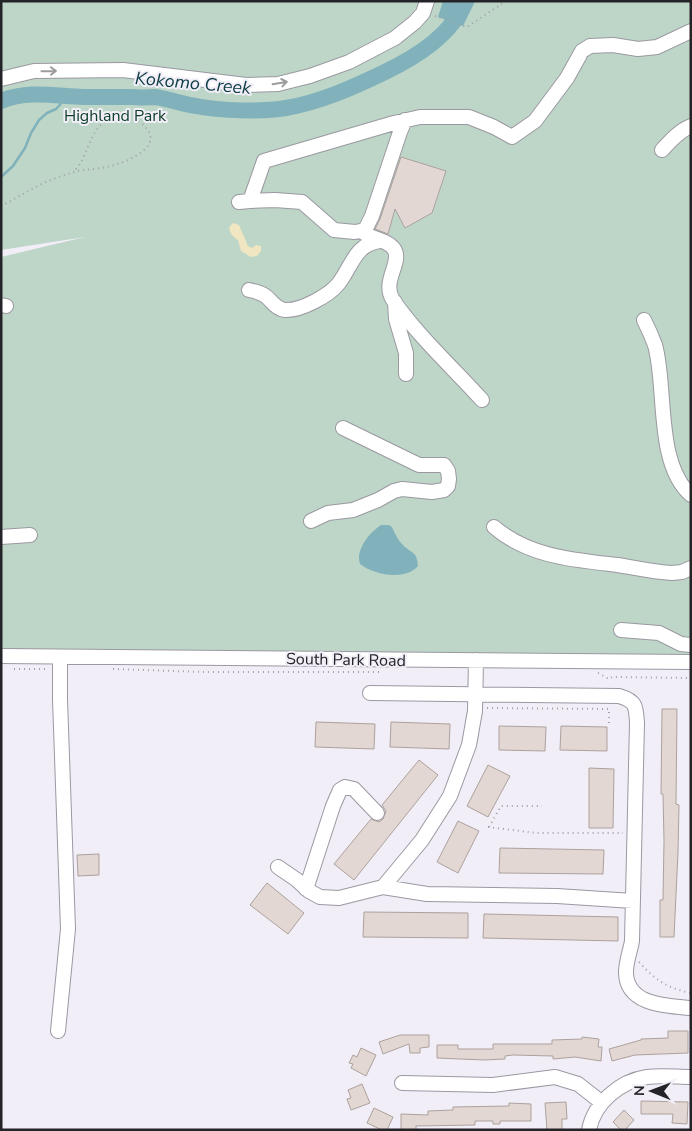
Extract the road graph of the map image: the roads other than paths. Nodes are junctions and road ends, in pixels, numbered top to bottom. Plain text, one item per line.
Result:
1 (427, 1) edge
2 (691, 31) edge
3 (1, 79) edge
4 (405, 120) junction
5 (691, 126) edge
6 (662, 150) dead end
7 (361, 231) junction
8 (380, 241) junction
9 (249, 290) dead end
10 (395, 302) junction
11 (644, 320) dead end
12 (406, 374) dead end
13 (482, 400) dead end
14 (343, 428) dead end
15 (691, 495) edge
16 (311, 521) dead end
17 (494, 527) dead end
18 (30, 535) dead end
19 (1, 537) edge
20 (691, 568) edge
21 (620, 630) dead end
22 (691, 645) edge
23 (1, 656) edge
24 (60, 657) junction
25 (476, 660) junction
26 (691, 662) edge
27 (370, 692) dead end
28 (476, 693) junction
29 (377, 814) dead end
30 (278, 867) dead end
31 (383, 887) junction
32 (306, 889) junction
33 (633, 901) junction
34 (691, 1008) edge
35 (58, 1031) dead end
36 (691, 1077) edge
37 (402, 1083) dead end
38 (602, 1102) junction
39 (589, 1130) edge

3 -> 1 street
2 - 4 street
4 - 7 street
4 - 7 street
5 - 6 street
7 - 8 street
8 - 9 street
8 - 10 street
10 - 12 street
10 - 13 street
11 - 15 street
14 - 16 street
17 - 20 street
18 - 19 street
21 - 22 street
23 - 24 street, South Park Road
24 - 25 street, South Park Road
24 - 35 street
25 - 26 street, South Park Road
25 - 28 street
27 - 28 street
28 - 31 street
28 - 33 street
29 - 32 street
30 - 32 street
31 - 32 street
31 - 33 street
33 - 34 street
36 - 38 street
37 - 38 street
38 - 39 street

